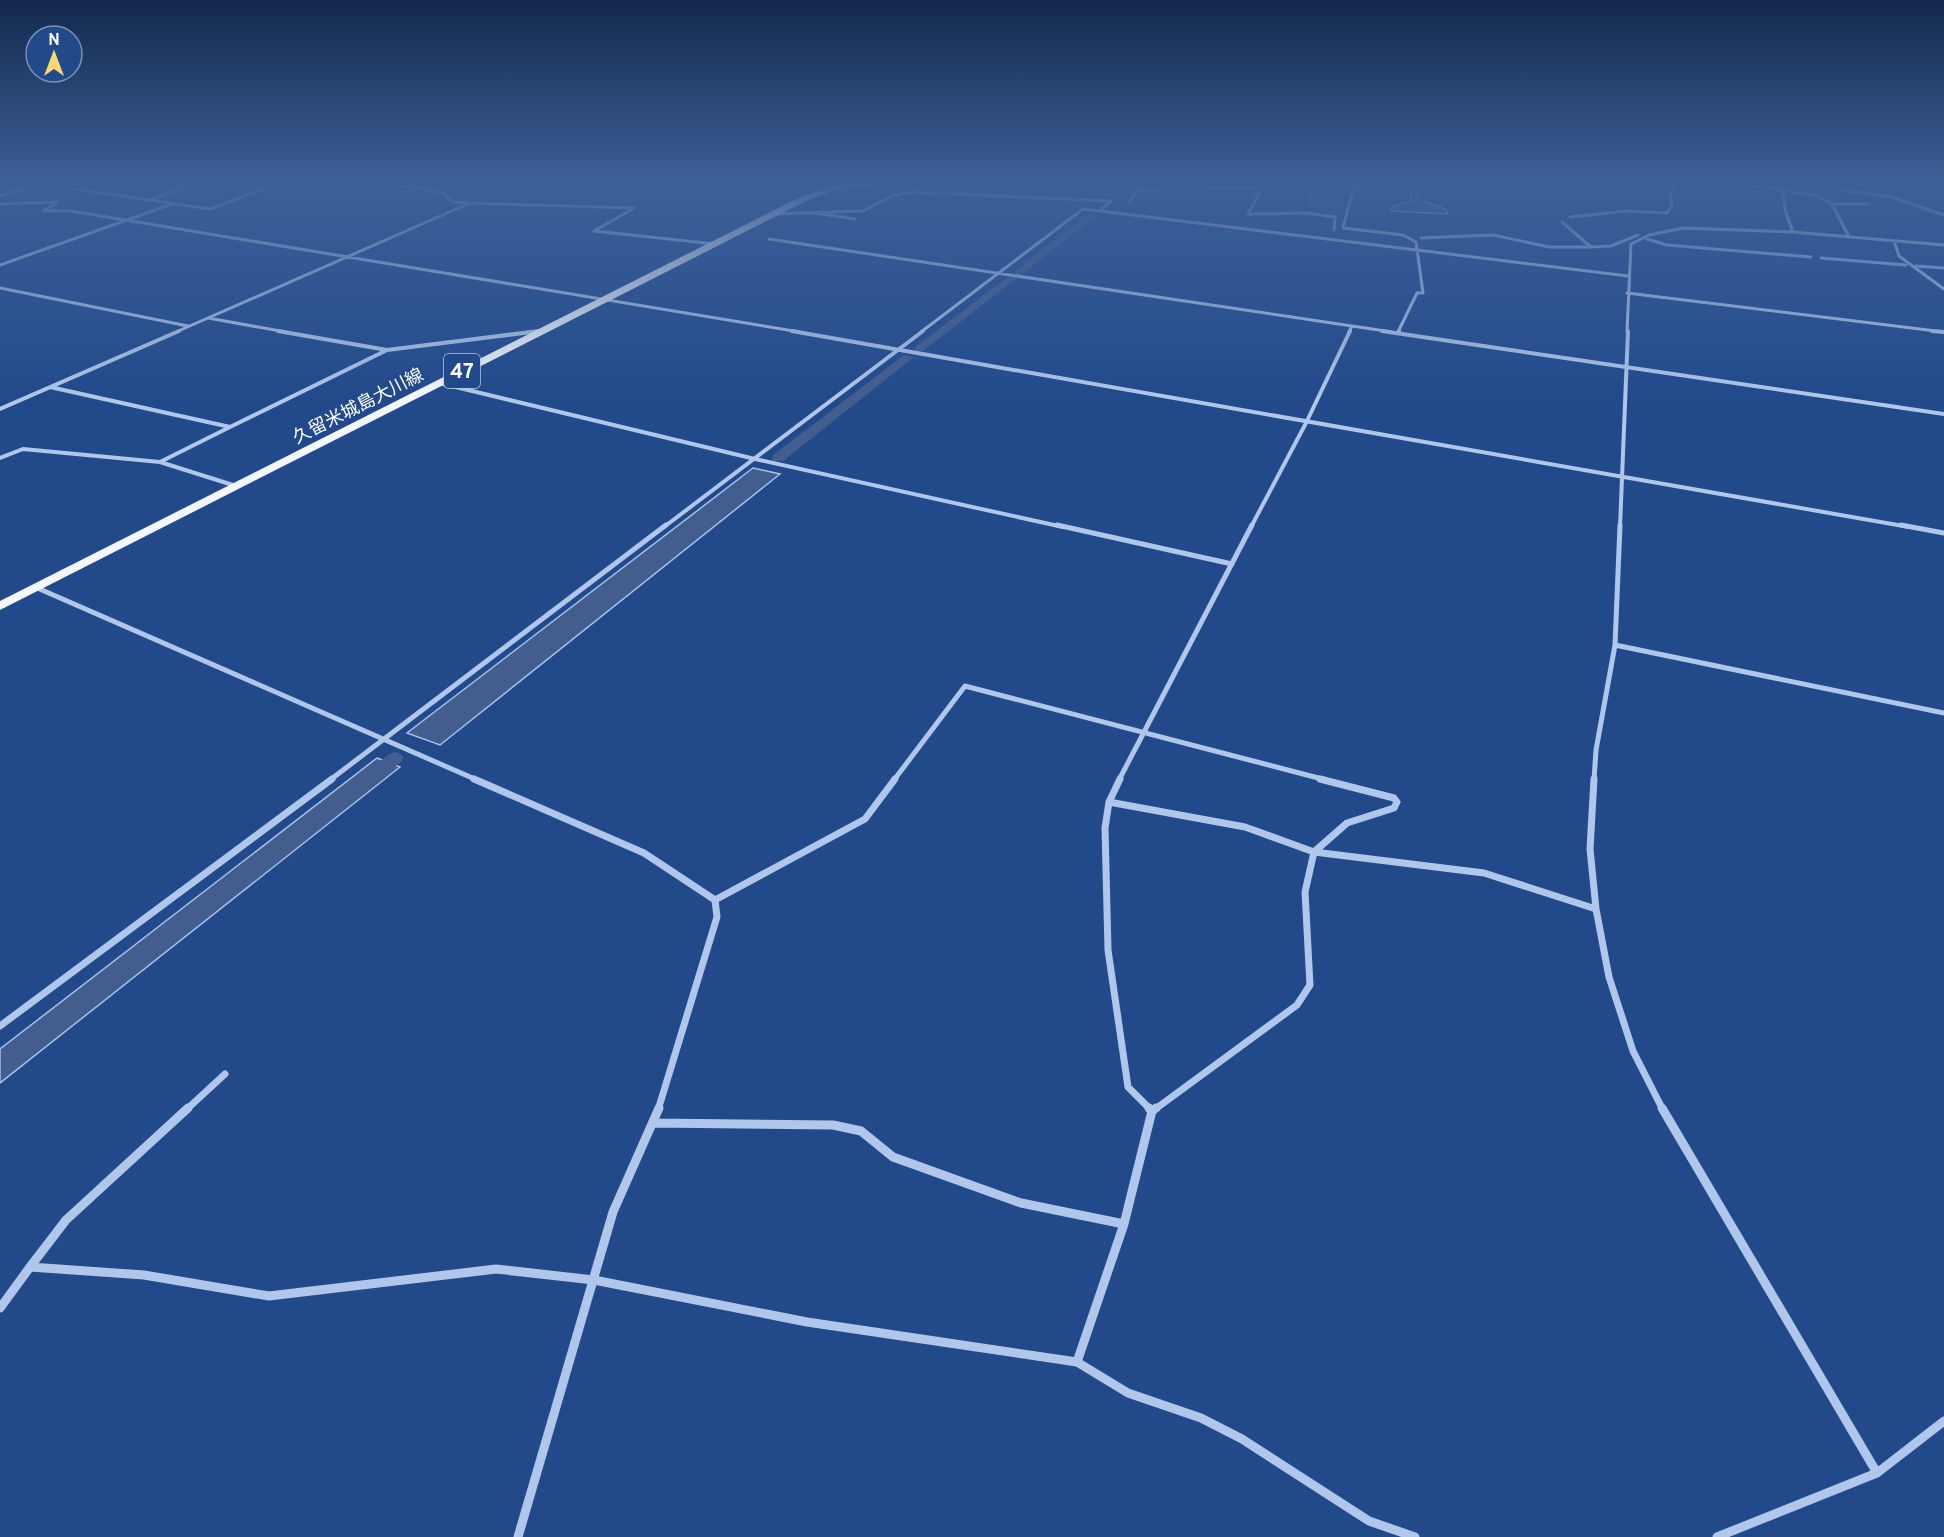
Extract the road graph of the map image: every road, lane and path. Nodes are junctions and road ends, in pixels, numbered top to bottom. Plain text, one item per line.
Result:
1 (1418, 252) edge
2 (35, 253) edge
3 (337, 253) edge
4 (356, 253) edge
5 (698, 253) edge
6 (862, 253) edge
7 (1026, 253) edge
8 (1424, 253) edge
9 (1631, 253) edge
10 (1898, 253) edge
11 (351, 255) junction
12 (0, 265) edge
13 (1000, 273) junction
14 (1628, 276) junction
15 (0, 288) edge
16 (1944, 289) edge
17 (1627, 293) junction
18 (607, 298) junction
19 (207, 318) junction
20 (189, 326) junction
21 (1352, 326) junction
22 (539, 331) junction
23 (1944, 332) edge
24 (1398, 333) junction
25 (387, 350) junction
26 (898, 351) junction
27 (1625, 366) junction
28 (439, 383) junction
29 (49, 387) junction
30 (0, 409) edge
31 (1944, 414) edge
32 (1306, 423) junction
33 (230, 427) junction
34 (0, 458) edge
35 (755, 459) junction
36 (160, 462) junction
37 (1620, 477) junction
38 (236, 486) junction
39 (1944, 533) edge
40 (1232, 564) junction
41 (35, 587) junction
42 (0, 606) edge
43 (1615, 645) junction
44 (1944, 713) edge
45 (1142, 732) junction
46 (385, 739) junction
47 (1109, 802) junction
48 (1314, 852) junction
49 (715, 900) junction
50 (1596, 909) junction
51 (0, 1026) edge
52 (225, 1074) dead end
53 (1152, 1111) junction
54 (654, 1123) junction
55 (1124, 1224) junction
56 (30, 1267) junction
57 (594, 1280) junction
58 (0, 1308) edge
59 (1077, 1362) junction
60 (1944, 1421) edge
61 (1877, 1473) junction
62 (518, 1537) edge
63 (1415, 1537) edge
64 (1717, 1537) edge

1 - 24 street
2 - 12 street
3 - 11 street
4 - 11 street
5 - 18 main road, 久留米城島大川線 / 47
6 - 13 street
7 - 13 street
8 - 14 street
9 - 14 street
10 - 16 street
11 - 18 street
11 - 19 street
13 - 21 street
13 - 26 street
14 - 17 street
15 - 20 street
17 - 23 street
17 - 27 street
18 - 22 main road, 久留米城島大川線 / 47
18 - 26 street
19 - 20 street
19 - 25 street
20 - 29 street
21 - 24 street
21 - 32 street
22 - 25 street
22 - 28 main road, 久留米城島大川線 / 47
24 - 27 street
25 - 33 street
26 - 32 street
26 - 35 street
27 - 31 street
27 - 37 street
28 - 35 street
28 - 38 main road, 久留米城島大川線 / 47
29 - 30 street
29 - 33 street
32 - 37 street
32 - 40 street
33 - 36 street
34 - 36 street
35 - 40 street
35 - 46 street
36 - 38 street
37 - 39 street
37 - 43 street
38 - 41 main road, 久留米城島大川線 / 47
40 - 45 street
41 - 42 main road, 久留米城島大川線 / 47
41 - 46 street
43 - 44 street
43 - 50 street
45 - 47 street
45 - 48 street
45 - 49 street
46 - 49 street
46 - 51 street
47 - 48 street
47 - 53 street
48 - 50 street
48 - 53 street
49 - 54 street
50 - 61 street
52 - 56 street
53 - 55 street
54 - 55 street
54 - 57 street
55 - 59 street
56 - 57 street
56 - 58 street
57 - 59 street
57 - 62 street
59 - 63 street
60 - 61 street
61 - 64 street

